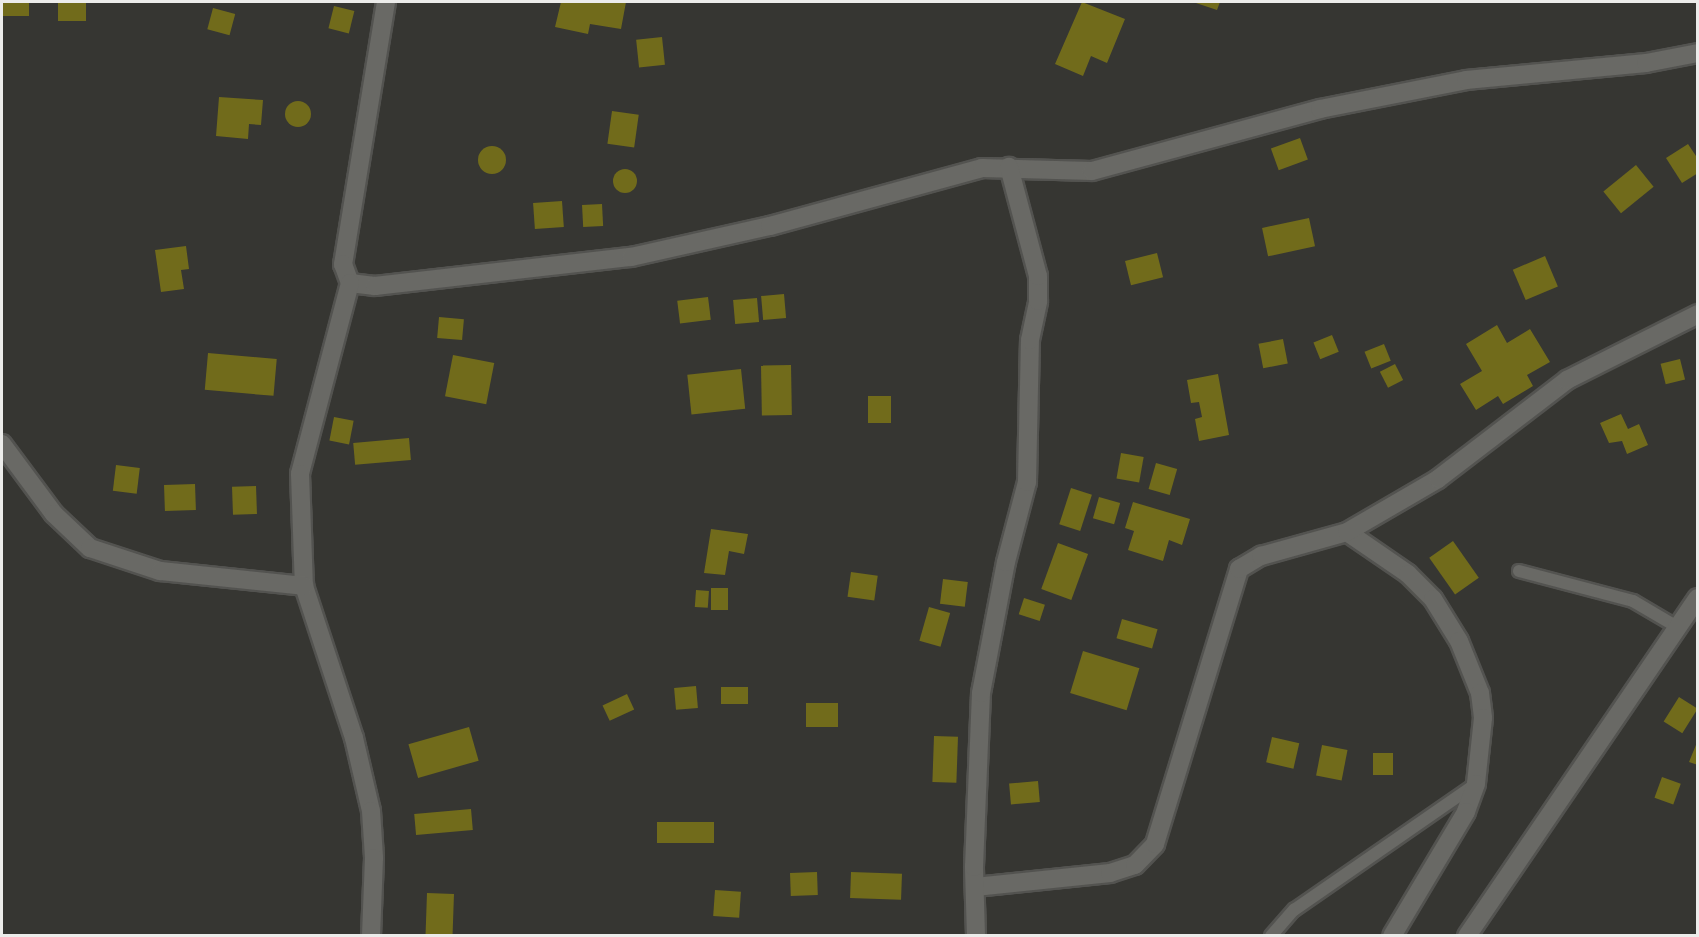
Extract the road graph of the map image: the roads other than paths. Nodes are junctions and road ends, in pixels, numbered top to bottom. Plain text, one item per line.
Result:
1 (387, 2) edge
2 (1698, 53) edge
3 (1009, 167) junction
4 (350, 283) junction
5 (1698, 314) edge
6 (2, 444) edge
7 (1347, 532) junction
8 (1519, 571) dead end
9 (304, 586) junction
10 (1698, 598) edge
11 (1679, 628) junction
12 (1476, 784) junction
13 (975, 887) junction
14 (371, 936) edge
15 (976, 936) edge
16 (1271, 936) edge
17 (1392, 936) edge
18 (1467, 936) edge

1 - 4 street
2 - 3 street
3 - 4 street
3 - 13 street
4 - 9 street
5 - 7 street
6 - 9 street
7 - 12 street
7 - 13 street
8 - 11 lane
9 - 14 street
10 - 11 street
11 - 18 street
12 - 16 lane
12 - 17 street
13 - 15 street

